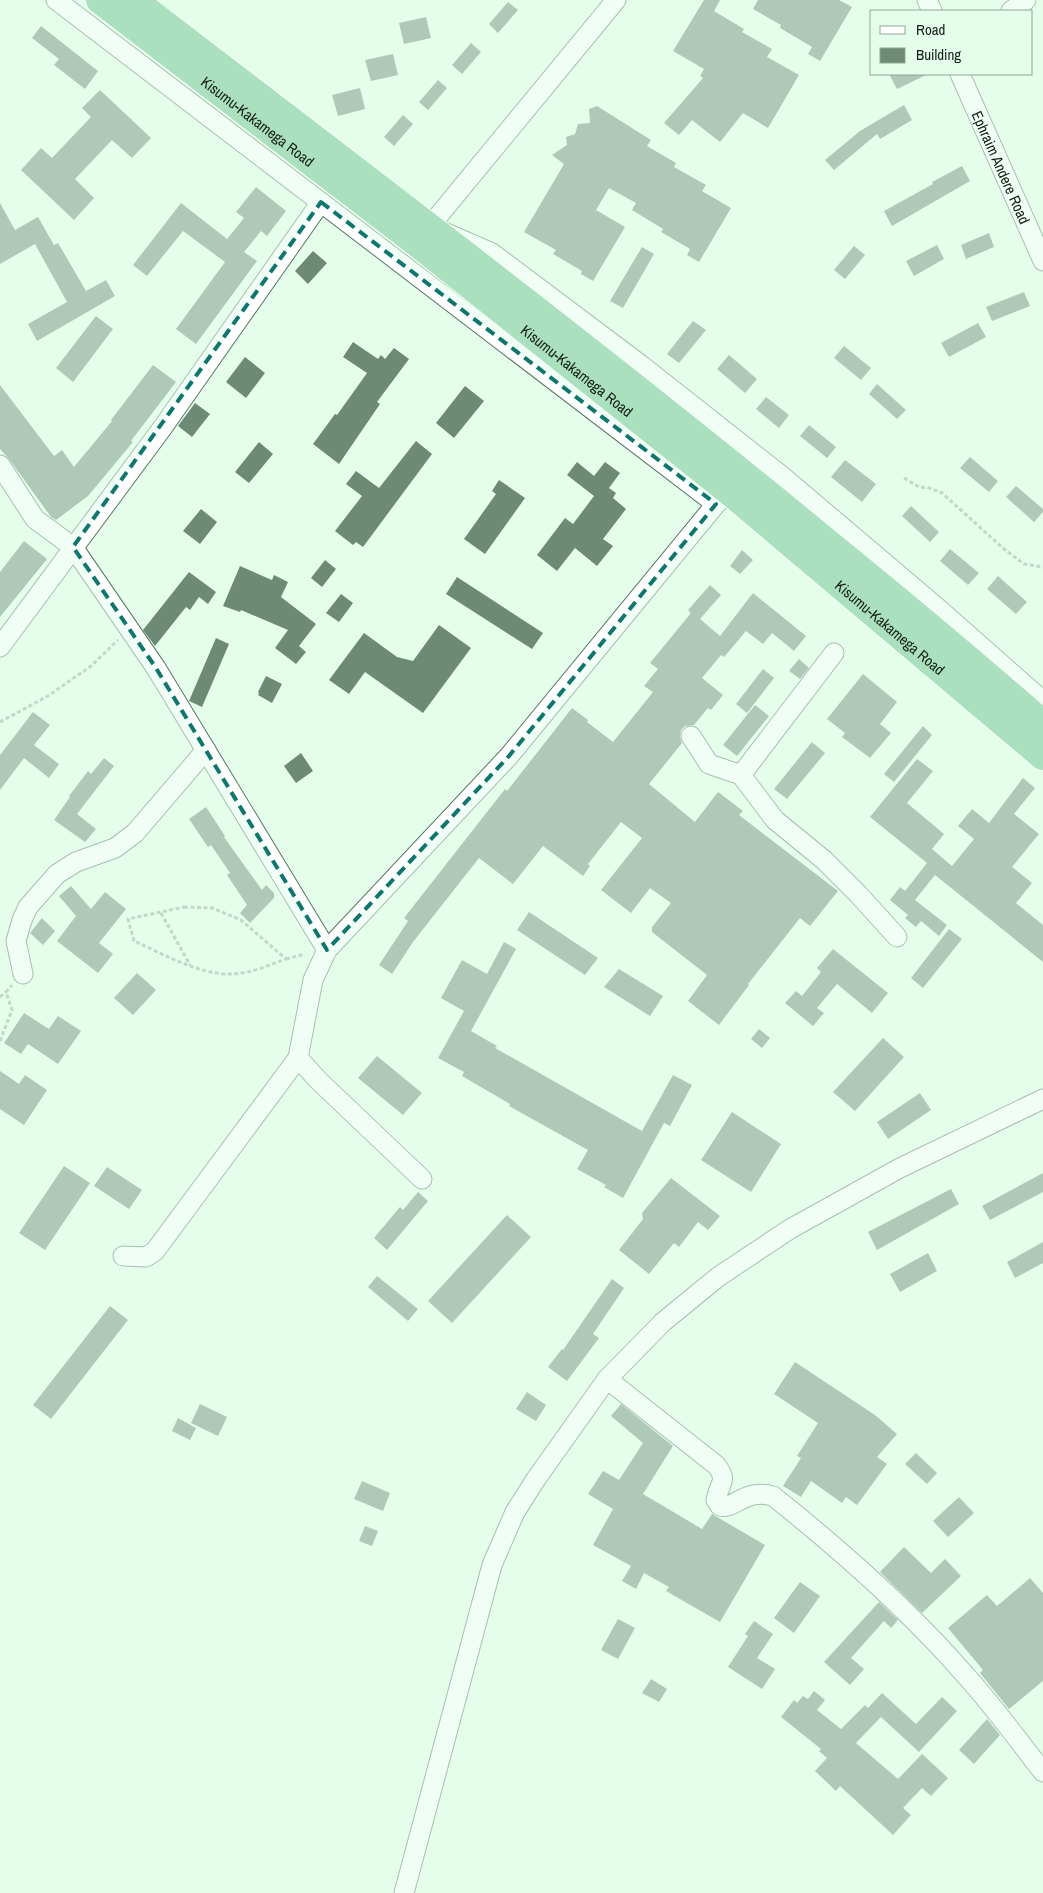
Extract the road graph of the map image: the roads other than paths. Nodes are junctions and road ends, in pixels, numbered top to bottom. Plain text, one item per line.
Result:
1 (56, 0) edge
2 (100, 0) edge
3 (133, 0) edge
4 (616, 0) edge
5 (1026, 0) edge
6 (1012, 10) edge
7 (960, 75) edge
8 (321, 202) junction
9 (430, 226) junction
10 (1042, 254) edge
11 (0, 465) edge
12 (722, 498) junction
13 (73, 548) junction
14 (0, 647) edge
15 (834, 653) dead end
16 (1043, 700) edge
17 (1043, 724) edge
18 (691, 736) dead end
19 (206, 750) junction
20 (1043, 756) edge
21 (741, 775) junction
22 (897, 937) dead end
23 (327, 950) junction
24 (23, 974) road end
25 (298, 1058) junction
26 (1043, 1099) edge
27 (422, 1179) dead end
28 (123, 1256) dead end
29 (607, 1379) junction
30 (1043, 1772) edge
31 (404, 1893) edge

1 - 8 street
2 - 12 highway, Kisumu-Kakamega Road
3 - 9 highway, Kisumu-Kakamega Road
4 - 9 street
5 - 6 street
7 - 10 street, Ephraim Andere Road
8 - 12 street
8 - 13 street
9 - 16 street
9 - 17 highway, Kisumu-Kakamega Road
11 - 13 street
12 - 20 highway, Kisumu-Kakamega Road
12 - 23 street
13 - 14 street
13 - 19 street
15 - 21 street
18 - 21 street
19 - 23 street
19 - 24 street
21 - 22 street
23 - 25 street
25 - 27 street
25 - 28 street
26 - 29 street
29 - 30 street
29 - 31 street

